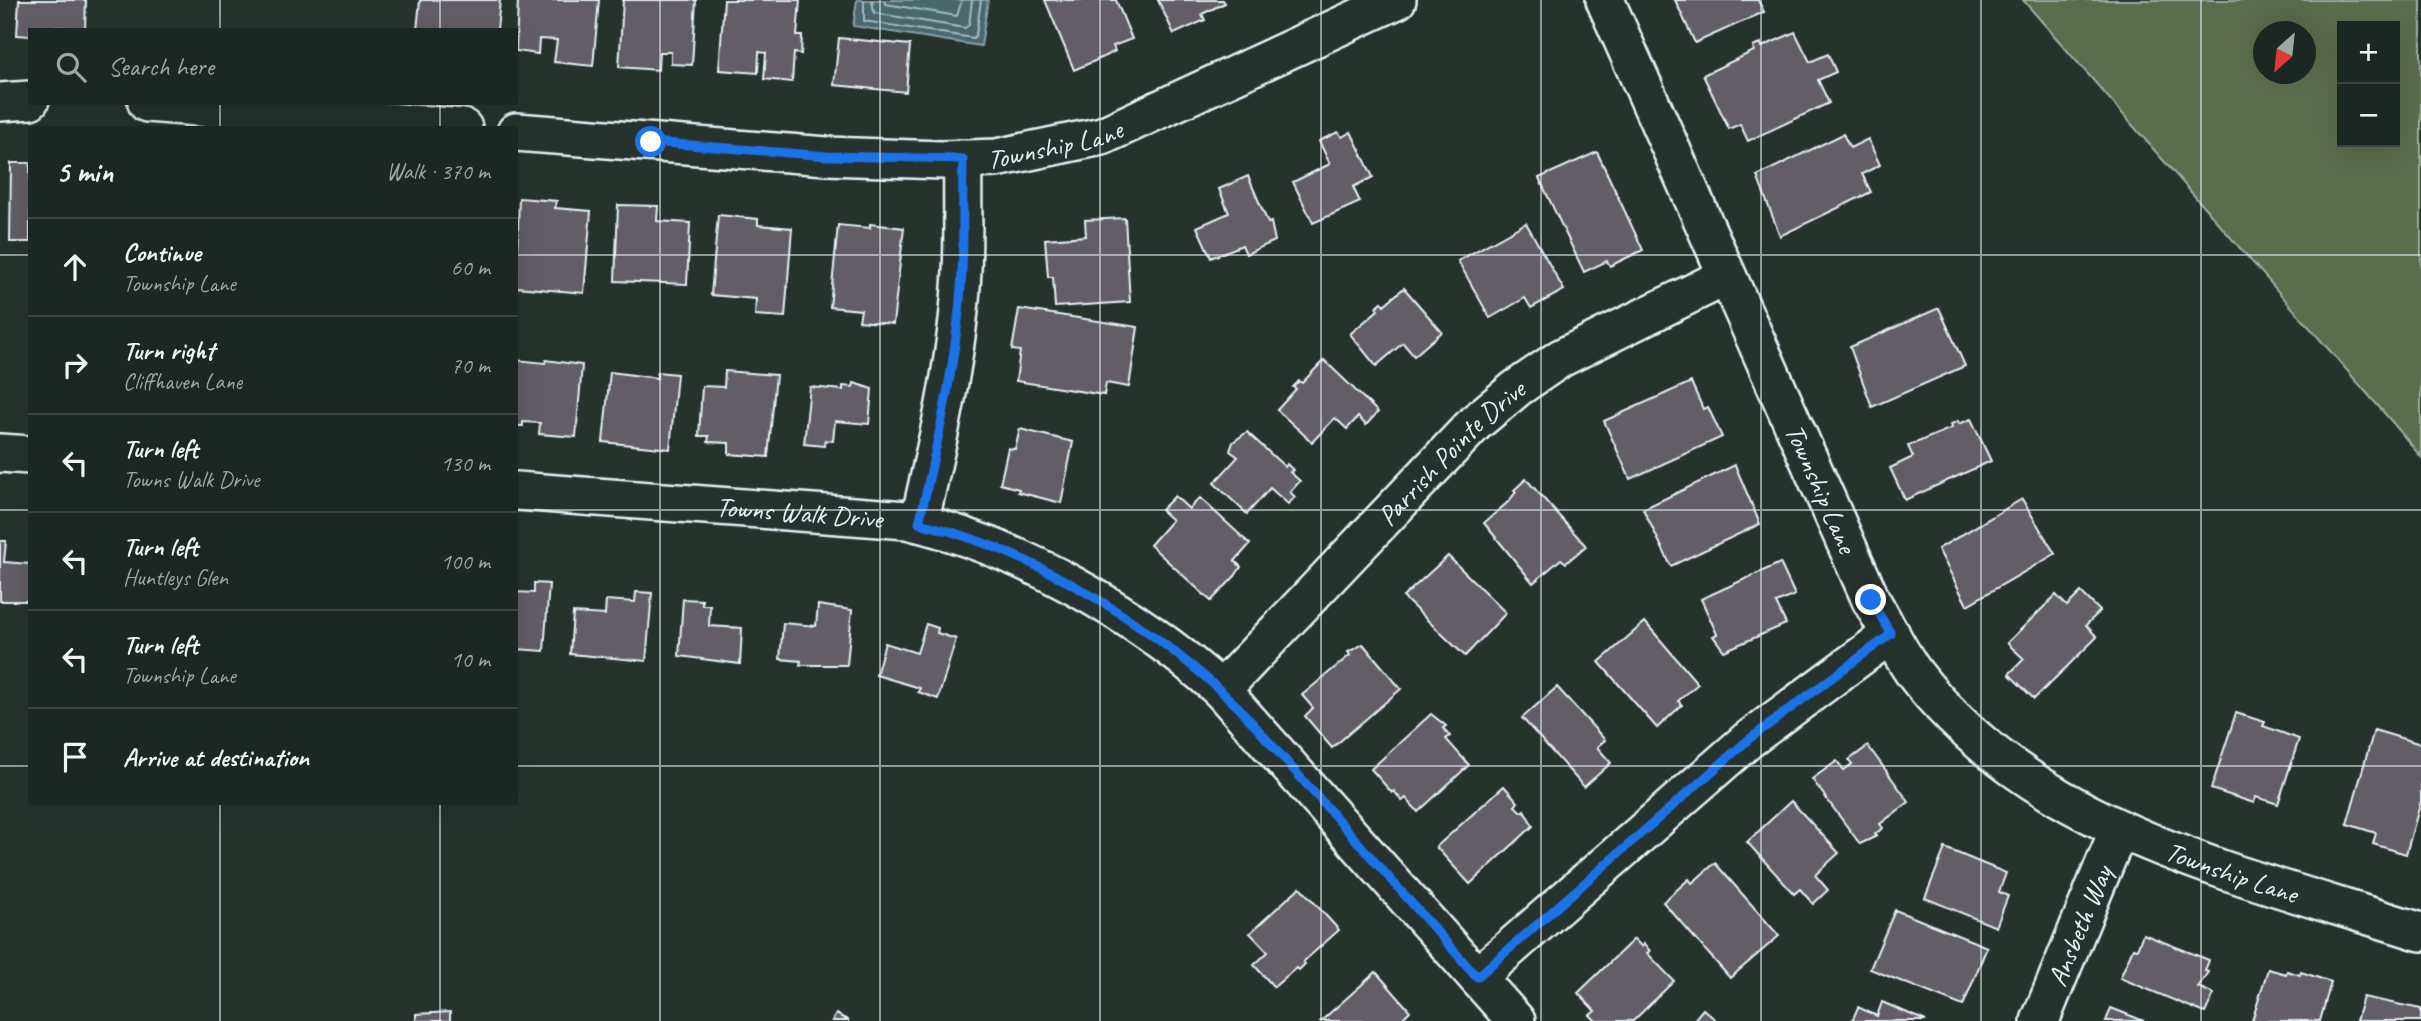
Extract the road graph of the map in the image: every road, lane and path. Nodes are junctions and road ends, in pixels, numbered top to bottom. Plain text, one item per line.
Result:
1 (1397, 0) edge
2 (1605, 0) edge
3 (28, 100) edge
4 (0, 102) edge
5 (172, 105) edge
6 (438, 126) edge
7 (518, 132) edge
8 (963, 159) junction
9 (1727, 276) junction
10 (0, 453) edge
11 (28, 455) edge
12 (518, 491) edge
13 (919, 523) junction
14 (1891, 634) junction
15 (1221, 690) junction
16 (2119, 830) junction
17 (2421, 932) edge
18 (1477, 977) junction
19 (1516, 1021) edge
20 (2040, 1021) edge

1 - 8 street, Township Lane
2 - 9 street, Township Lane
3 - 4 street
5 - 6 street
7 - 8 street, Township Lane
8 - 13 street
9 - 14 street, Township Lane
9 - 15 street, Parrish Pointe Drive
10 - 11 street
12 - 13 street, Towns Walk Drive
13 - 15 street, Towns Walk Drive
14 - 16 street, Township Lane
14 - 18 street
15 - 18 street, Towns Walk Drive
16 - 17 street, Township Lane
16 - 20 street, Ansbeth Way
18 - 19 street, Towns Walk Drive

